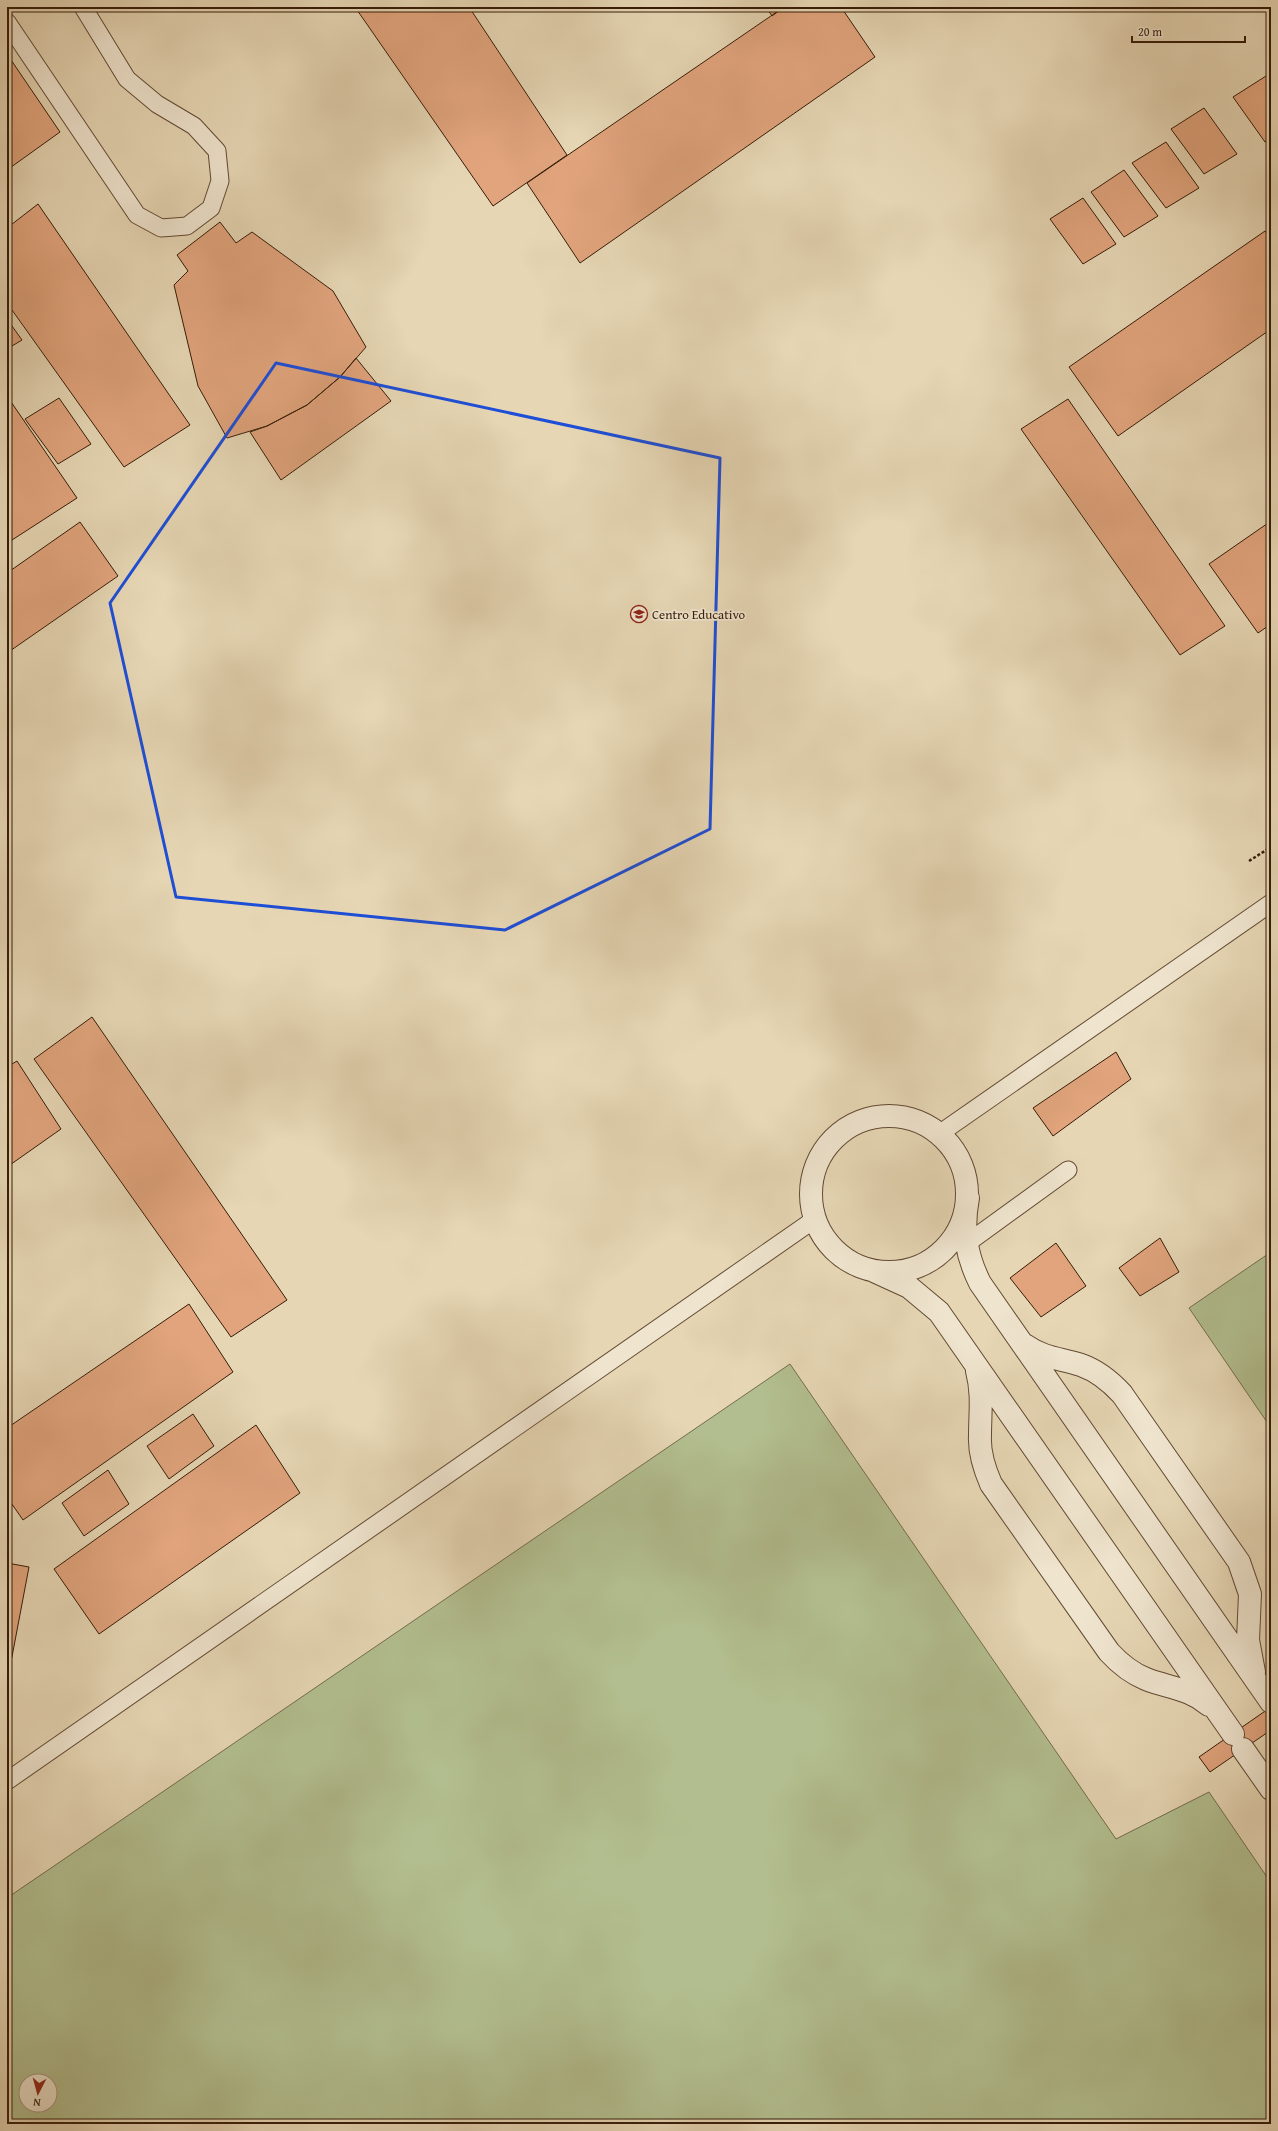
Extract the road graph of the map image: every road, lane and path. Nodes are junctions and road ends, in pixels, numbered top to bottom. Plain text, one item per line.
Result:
1 (83, 7) edge
2 (7, 22) edge
3 (1271, 847) edge
4 (1249, 862) dead end
5 (1271, 903) edge
6 (939, 1134) junction
7 (1068, 1170) dead end
8 (968, 1198) junction
9 (815, 1219) junction
10 (966, 1244) junction
11 (874, 1271) junction
12 (1011, 1328) junction
13 (970, 1356) junction
14 (1265, 1694) edge
15 (1219, 1714) junction
16 (7, 1781) edge
17 (1271, 1789) edge

1 - 2 lane
3 - 4 path
5 - 6 lane
6 - 8 street
6 - 9 street
7 - 10 lane
8 - 10 street
8 - 11 street
9 - 11 street
9 - 16 lane
10 - 12 street
11 - 13 street
12 - 14 street
12 - 14 street
13 - 15 street
13 - 15 street
15 - 17 street

